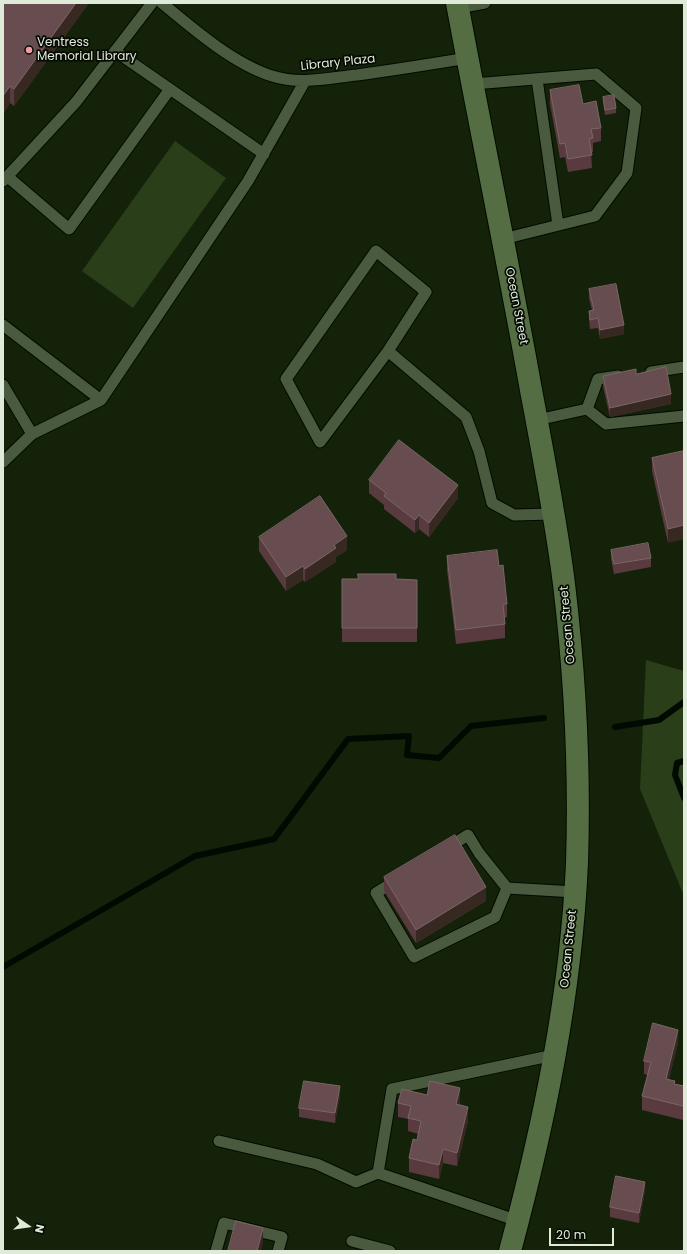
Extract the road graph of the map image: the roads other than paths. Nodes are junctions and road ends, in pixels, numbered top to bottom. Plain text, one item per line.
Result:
1 (152, 3) edge
2 (162, 3) edge
3 (485, 3) edge
4 (458, 6) edge
5 (115, 51) junction
6 (468, 58) junction
7 (537, 79) junction
8 (304, 80) junction
9 (473, 84) junction
10 (170, 89) junction
11 (264, 154) junction
12 (5, 179) edge
13 (558, 225) junction
14 (503, 239) junction
15 (3, 325) edge
16 (388, 351) junction
17 (684, 367) edge
18 (3, 385) edge
19 (100, 400) junction
20 (587, 409) junction
21 (684, 416) edge
22 (537, 420) junction
23 (32, 434) junction
24 (3, 462) edge
25 (553, 514) junction
26 (435, 855) edge
27 (409, 872) edge
28 (507, 888) junction
29 (575, 892) junction
30 (554, 1055) junction
31 (219, 1140) dead end
32 (378, 1173) junction
33 (518, 1222) junction
34 (352, 1241) dead end
35 (216, 1251) edge
36 (278, 1251) edge
37 (390, 1251) edge
38 (510, 1251) edge

1 - 5 lane
2 - 8 lane, Library Plaza
3 - 4 lane
4 - 6 main road, Ocean Street
5 - 10 lane
5 - 12 lane
6 - 8 lane, Library Plaza
6 - 9 main road, Ocean Street
7 - 9 lane
7 - 13 lane
7 - 13 lane
8 - 11 lane
9 - 14 main road, Ocean Street
10 - 11 lane
10 - 12 lane
11 - 19 lane
13 - 14 lane
14 - 22 main road, Ocean Street
15 - 19 lane
16 - 16 lane
16 - 25 lane
17 - 20 lane
18 - 23 lane
19 - 23 lane
20 - 21 lane
20 - 22 lane
22 - 25 main road, Ocean Street
23 - 24 lane
25 - 29 main road, Ocean Street
26 - 28 lane
27 - 28 lane
28 - 29 lane
29 - 30 main road, Ocean Street
30 - 32 lane
30 - 33 main road, Ocean Street
31 - 32 lane
32 - 33 lane
33 - 38 main road, Ocean Street
34 - 37 lane
35 - 36 lane

